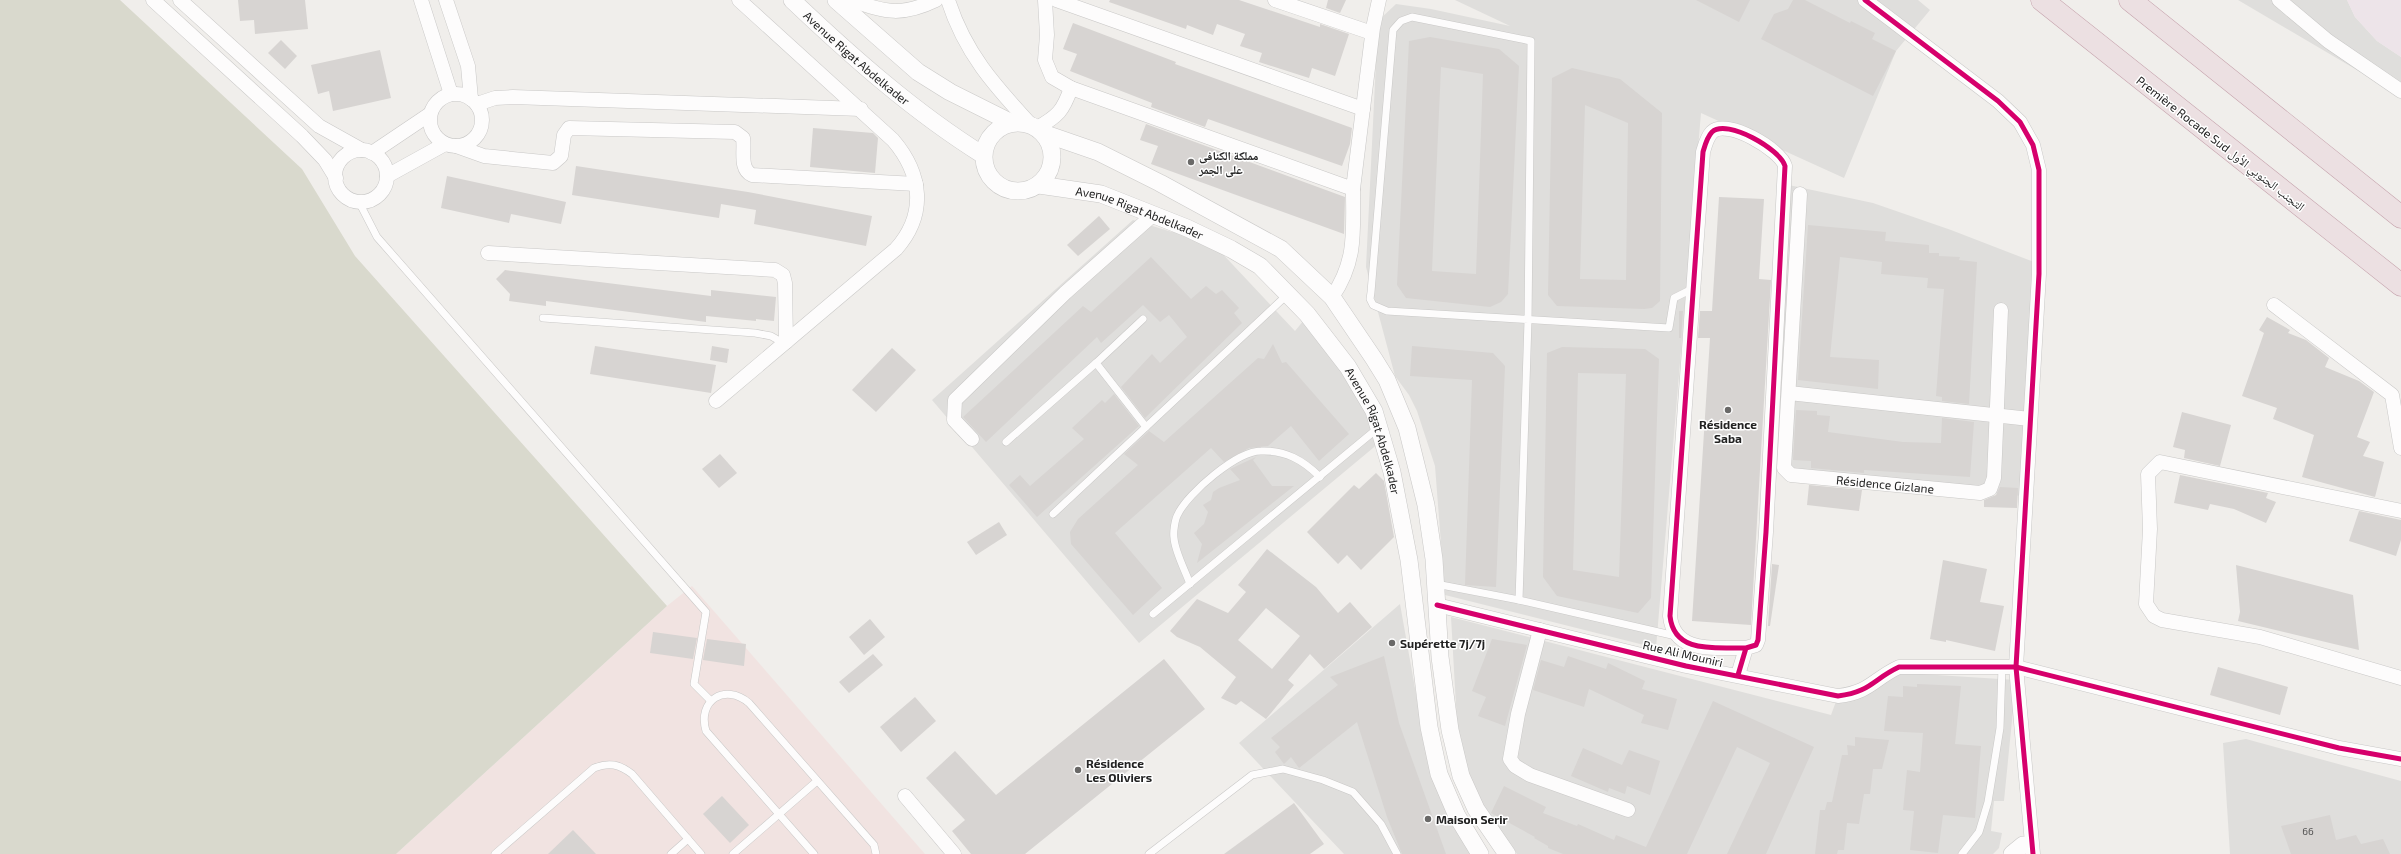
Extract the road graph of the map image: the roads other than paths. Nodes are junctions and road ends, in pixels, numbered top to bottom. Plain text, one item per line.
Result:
1 (153, 0) edge
2 (180, 0) edge
3 (421, 0) edge
4 (446, 0) edge
5 (739, 0) edge
6 (792, 0) edge
7 (836, 0) edge
8 (852, 0) edge
9 (936, 0) edge
10 (948, 0) edge
11 (1045, 0) edge
12 (1056, 0) edge
13 (1275, 0) edge
14 (1379, 0) edge
15 (1865, 0) edge
16 (2042, 0) edge
17 (2130, 0) edge
18 (2279, 0) edge
19 (1372, 33) junction
20 (1071, 88) junction
21 (2401, 91) edge
22 (451, 94) junction
23 (474, 101) junction
24 (861, 109) junction
25 (1363, 109) junction
26 (430, 114) junction
27 (1012, 123) junction
28 (1037, 129) junction
29 (451, 145) junction
30 (367, 151) junction
31 (983, 155) junction
32 (387, 176) junction
33 (336, 178) junction
34 (916, 184) junction
35 (1039, 185) junction
36 (1353, 189) junction
37 (1800, 194) dead end
38 (359, 202) junction
39 (1154, 214) junction
40 (2401, 217) edge
41 (488, 253) dead end
42 (2401, 285) edge
43 (1694, 288) junction
44 (1288, 294) junction
45 (1332, 297) junction
46 (2274, 305) dead end
47 (2001, 310) dead end
48 (543, 318) dead end
49 (1143, 319) dead end
50 (1528, 321) junction
51 (786, 343) junction
52 (1096, 363) junction
53 (1789, 393) junction
54 (716, 401) dead end
55 (1995, 416) junction
56 (2030, 419) junction
57 (1146, 427) junction
58 (1379, 428) junction
59 (972, 440) dead end
60 (1006, 442) dead end
61 (2401, 448) edge
62 (1320, 477) junction
63 (2401, 511) edge
64 (1052, 514) dead end
65 (1190, 584) junction
66 (1436, 584) junction
67 (1520, 600) junction
68 (1437, 605) junction
69 (1153, 614) dead end
70 (1540, 630) junction
71 (1676, 636) junction
72 (1746, 648) junction
73 (2009, 666) junction
74 (1738, 675) junction
75 (2401, 678) edge
76 (711, 701) junction
77 (2401, 759) edge
78 (818, 781) junction
79 (905, 796) dead end
80 (1628, 810) dead end
81 (779, 814) junction
82 (688, 839) junction
83 (2022, 852) edge
84 (495, 854) edge
85 (671, 854) edge
86 (701, 854) edge
87 (733, 854) edge
88 (814, 854) edge
89 (876, 854) edge
90 (954, 854) edge
91 (1149, 854) edge
92 (1396, 854) edge
93 (1480, 854) edge
94 (1507, 854) edge
95 (1962, 854) edge

1 - 33 street
2 - 30 street
3 - 22 street
4 - 23 street
5 - 24 street
6 - 31 street, Avenue Rigat Abdelkader
7 - 27 street
8 - 9 street
10 - 28 street
11 - 20 street
12 - 25 street
13 - 19 street
14 - 19 street
15 - 56 street
16 - 42 highway, Première Rocade Sud التجنب الجنوبي الأول
17 - 40 highway
18 - 21 street
19 - 25 street
20 - 28 street
20 - 36 street
22 - 23 street
22 - 26 street
23 - 24 street
23 - 29 street
24 - 34 street
25 - 36 street
26 - 29 street
26 - 30 street
27 - 28 street
27 - 31 street
28 - 35 street
28 - 45 street
29 - 32 street
29 - 34 street
30 - 32 street
30 - 33 street
31 - 35 street
32 - 38 street
33 - 38 street
34 - 51 street
35 - 39 street, Avenue Rigat Abdelkader
36 - 45 street
37 - 53 street, Résidence Gizlane
38 - 76 lane
39 - 44 street, Avenue Rigat Abdelkader
39 - 59 street
41 - 51 street
43 - 50 lane
43 - 71 street
43 - 72 street
44 - 57 lane
44 - 58 street, Avenue Rigat Abdelkader
45 - 66 street
46 - 61 street
47 - 55 street, Résidence Gizlane
48 - 51 lane
49 - 52 lane
50 - 50 lane
50 - 67 lane
51 - 54 street
52 - 57 lane
52 - 60 lane
53 - 55 street
53 - 55 street, Résidence Gizlane
55 - 56 street
56 - 73 street
57 - 64 lane
58 - 62 lane
58 - 93 street, Avenue Rigat Abdelkader
62 - 65 lane
62 - 65 lane
63 - 75 street
65 - 69 lane
66 - 67 lane
66 - 68 street
67 - 71 lane
68 - 70 street, Rue Ali Mouniri
68 - 94 street
70 - 74 street, Rue Ali Mouniri
70 - 80 street
71 - 72 street
72 - 74 street
73 - 74 street, Rue Ali Mouniri
73 - 77 street, Rue Ali Mouniri
73 - 83 street
73 - 95 lane
76 - 78 lane
76 - 81 lane
78 - 81 lane
78 - 89 lane
79 - 90 street
81 - 87 lane
81 - 88 lane
82 - 84 lane
82 - 85 lane
82 - 86 lane
91 - 92 lane

